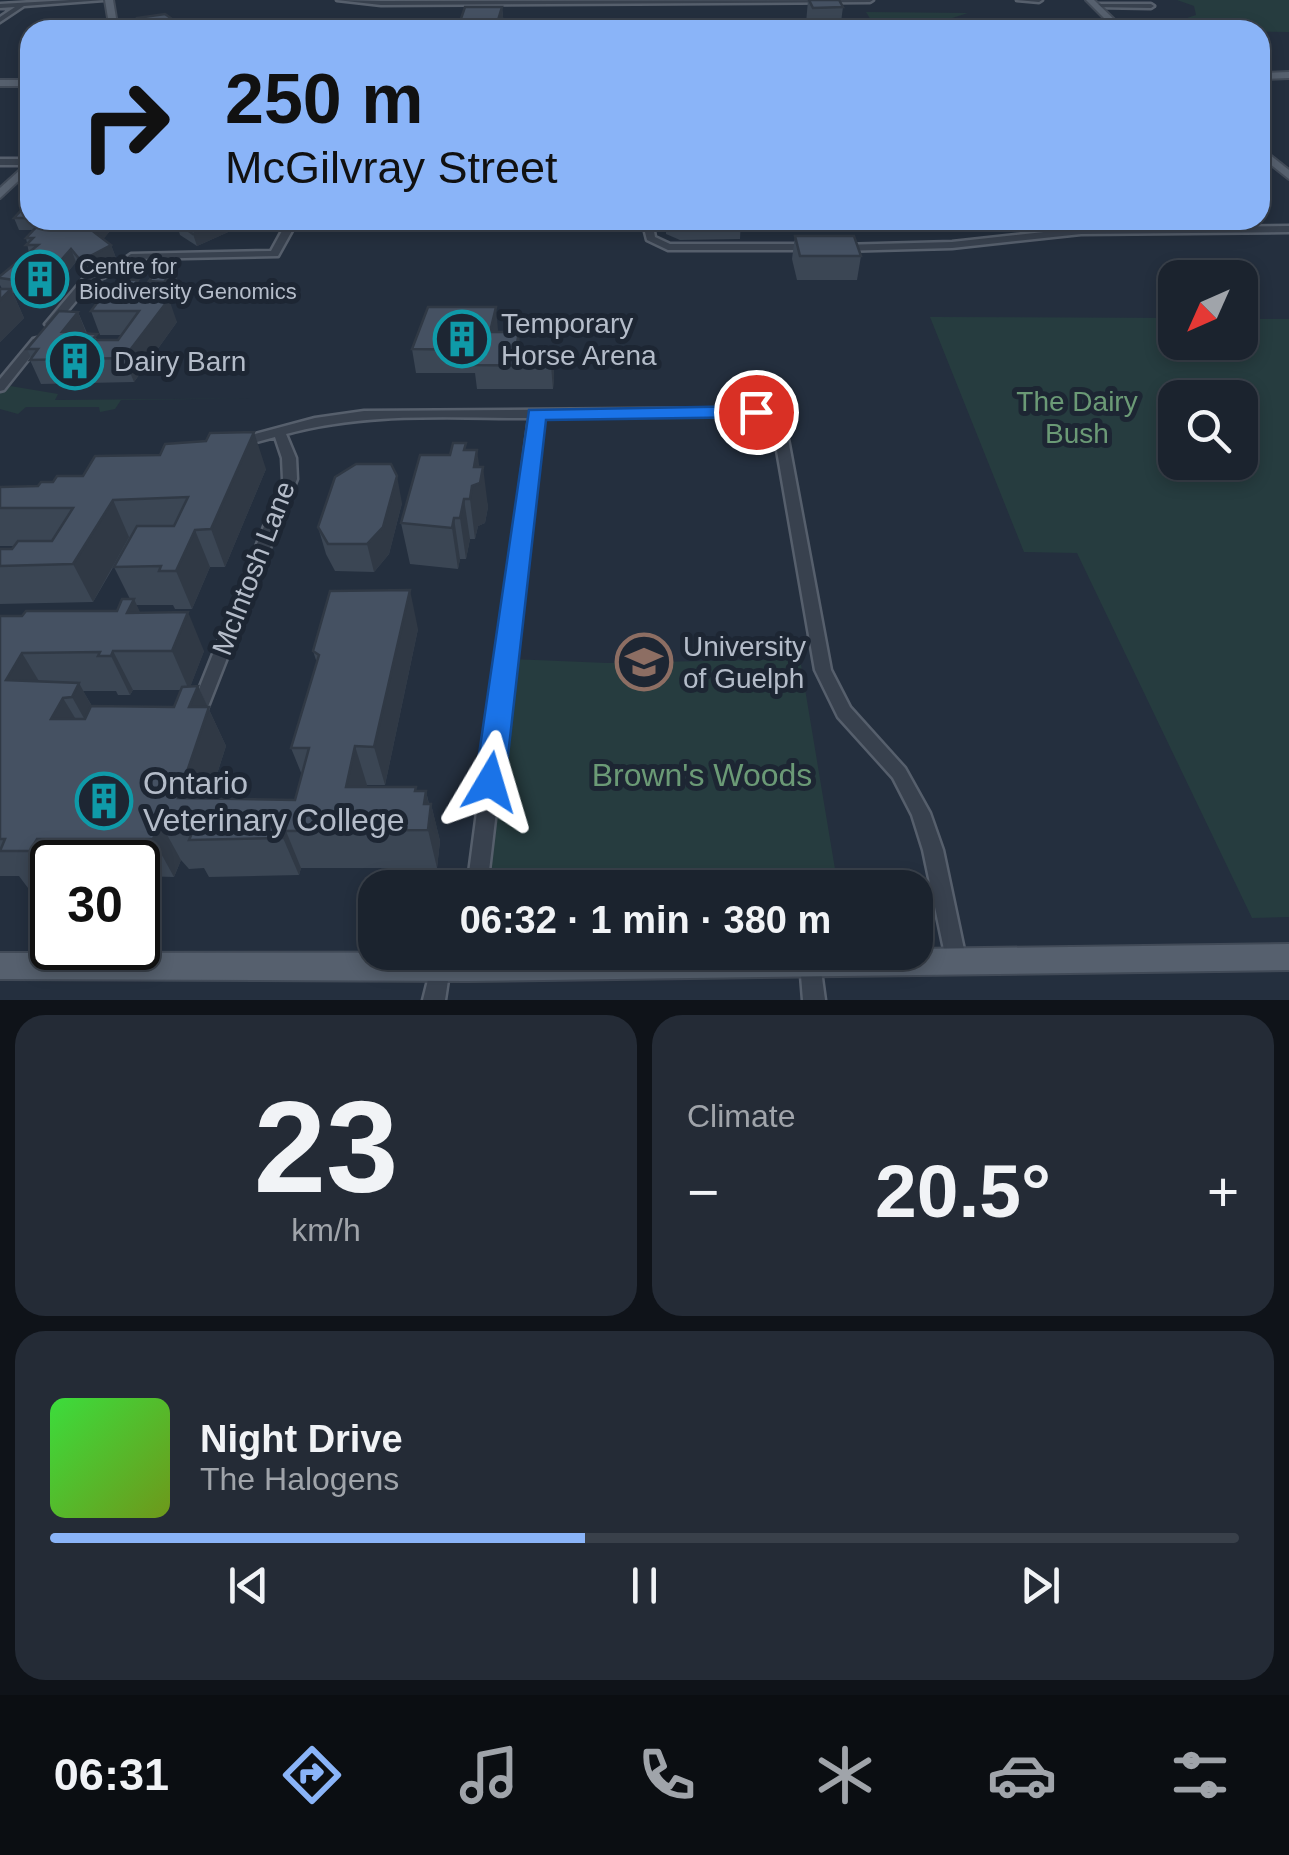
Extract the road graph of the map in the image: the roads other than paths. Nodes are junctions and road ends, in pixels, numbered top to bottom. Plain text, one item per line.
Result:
1 (101, 0) edge
2 (340, 0) edge
3 (870, 0) edge
4 (1020, 0) edge
5 (1039, 0) edge
6 (514, 1) edge
7 (743, 1) edge
8 (681, 2) edge
9 (1094, 3) edge
10 (21, 5) junction
11 (0, 6) edge
12 (1150, 6) dead end
13 (682, 13) dead end
14 (0, 20) edge
15 (1270, 159) edge
16 (1289, 176) edge
17 (287, 230) edge
18 (649, 230) edge
19 (1289, 230) edge
20 (813, 248) edge
21 (831, 248) edge
22 (0, 386) edge
23 (536, 414) junction
24 (280, 432) junction
25 (232, 445) edge
26 (202, 704) edge
27 (479, 870) edge
28 (1289, 957) edge
29 (956, 959) junction
30 (933, 960) edge
31 (358, 963) edge
32 (0, 966) edge
33 (454, 970) edge
34 (811, 970) edge
35 (434, 1000) edge
36 (814, 1000) edge

1 - 10 street
2 - 6 street
3 - 7 street
4 - 5 street
6 - 8 street
7 - 8 street
8 - 13 street
9 - 12 street
10 - 11 street
10 - 14 street
15 - 16 main road
17 - 22 street
18 - 20 street
19 - 21 street
23 - 24 street
23 - 27 street
23 - 29 street
24 - 25 street
24 - 26 street, McIntosh Lane
28 - 29 main road
29 - 30 main road
31 - 32 main road
33 - 35 street
34 - 36 street

